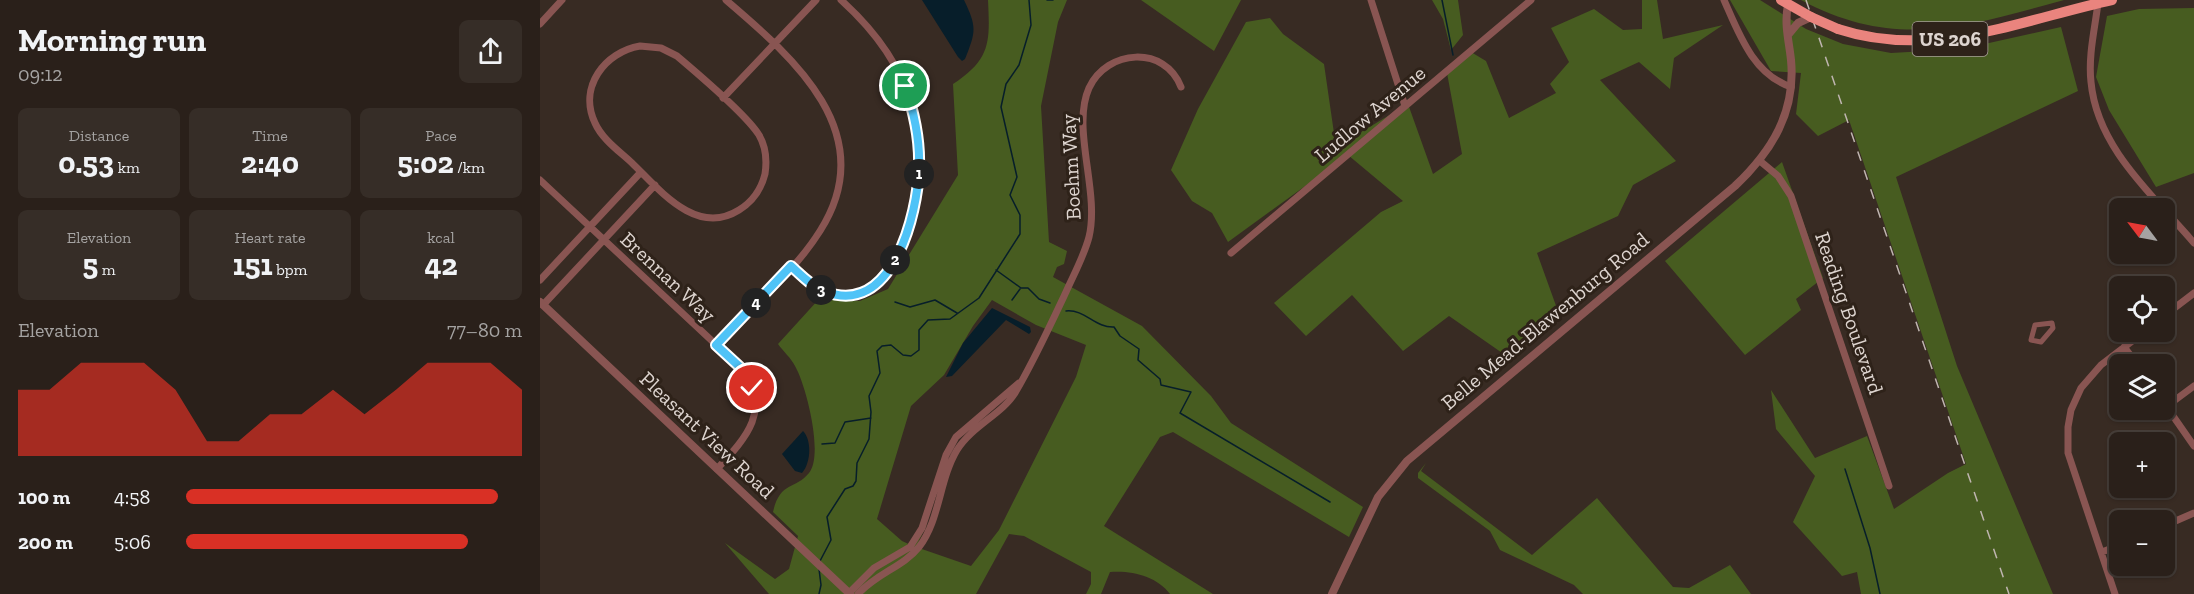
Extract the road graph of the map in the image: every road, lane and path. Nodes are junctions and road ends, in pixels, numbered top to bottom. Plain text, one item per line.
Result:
1 (562, 0) edge
2 (726, 0) edge
3 (816, 0) edge
4 (842, 0) edge
5 (1371, 0) edge
6 (1531, 0) edge
7 (1724, 0) edge
8 (2112, 0) edge
9 (1785, 2) edge
10 (2098, 2) edge
11 (1811, 17) junction
12 (541, 21) edge
13 (1788, 35) junction
14 (773, 45) junction
15 (1182, 87) dead end
16 (1791, 87) junction
17 (723, 98) junction
18 (1405, 106) junction
19 (1760, 161) junction
20 (641, 172) junction
21 (540, 180) edge
22 (655, 185) junction
23 (590, 227) junction
24 (604, 240) junction
25 (2194, 243) edge
26 (1231, 253) dead end
27 (791, 266) junction
28 (540, 280) edge
29 (2194, 293) edge
30 (541, 304) edge
31 (2175, 307) edge
32 (2031, 340) joint
33 (2131, 342) edge
34 (716, 345) junction
35 (2124, 347) junction
36 (2129, 354) edge
37 (2194, 386) edge
38 (2175, 398) edge
39 (2175, 418) edge
40 (2194, 446) edge
41 (717, 469) junction
42 (1890, 486) dead end
43 (2194, 513) edge
44 (2175, 521) edge
45 (2109, 549) edge
46 (2102, 552) junction
47 (852, 594) edge
48 (1332, 594) edge
49 (2115, 594) edge

1 - 12 street
2 - 14 street
3 - 14 street
4 - 27 street
5 - 18 street
6 - 18 street, Ludlow Avenue
7 - 16 street
8 - 10 highway, US 206
9 - 11 highway, US 206
9 - 13 street, Belle Mead-Blawenburg Road
10 - 11 highway, US 206, bridge
10 - 25 street
11 - 13 street
13 - 16 street, Belle Mead-Blawenburg Road
14 - 17 street
14 - 27 street
15 - 47 street, Boehm Way
16 - 19 street, Belle Mead-Blawenburg Road
17 - 20 street
17 - 22 street
18 - 26 street, Ludlow Avenue
19 - 42 street, Reading Boulevard
19 - 48 street, Belle Mead-Blawenburg Road
20 - 22 street
20 - 23 street
21 - 23 street, Brennan Way
22 - 24 street
23 - 24 street, Brennan Way
23 - 28 street
24 - 30 street
24 - 34 street, Brennan Way
27 - 34 street
29 - 31 street
30 - 41 street, Pleasant View Road
32 - 32 street
33 - 35 street
34 - 41 street, Brennan Way
35 - 36 street
35 - 46 street
37 - 38 street
39 - 40 street
41 - 47 street, Pleasant View Road
43 - 44 street
45 - 46 street
46 - 49 street

